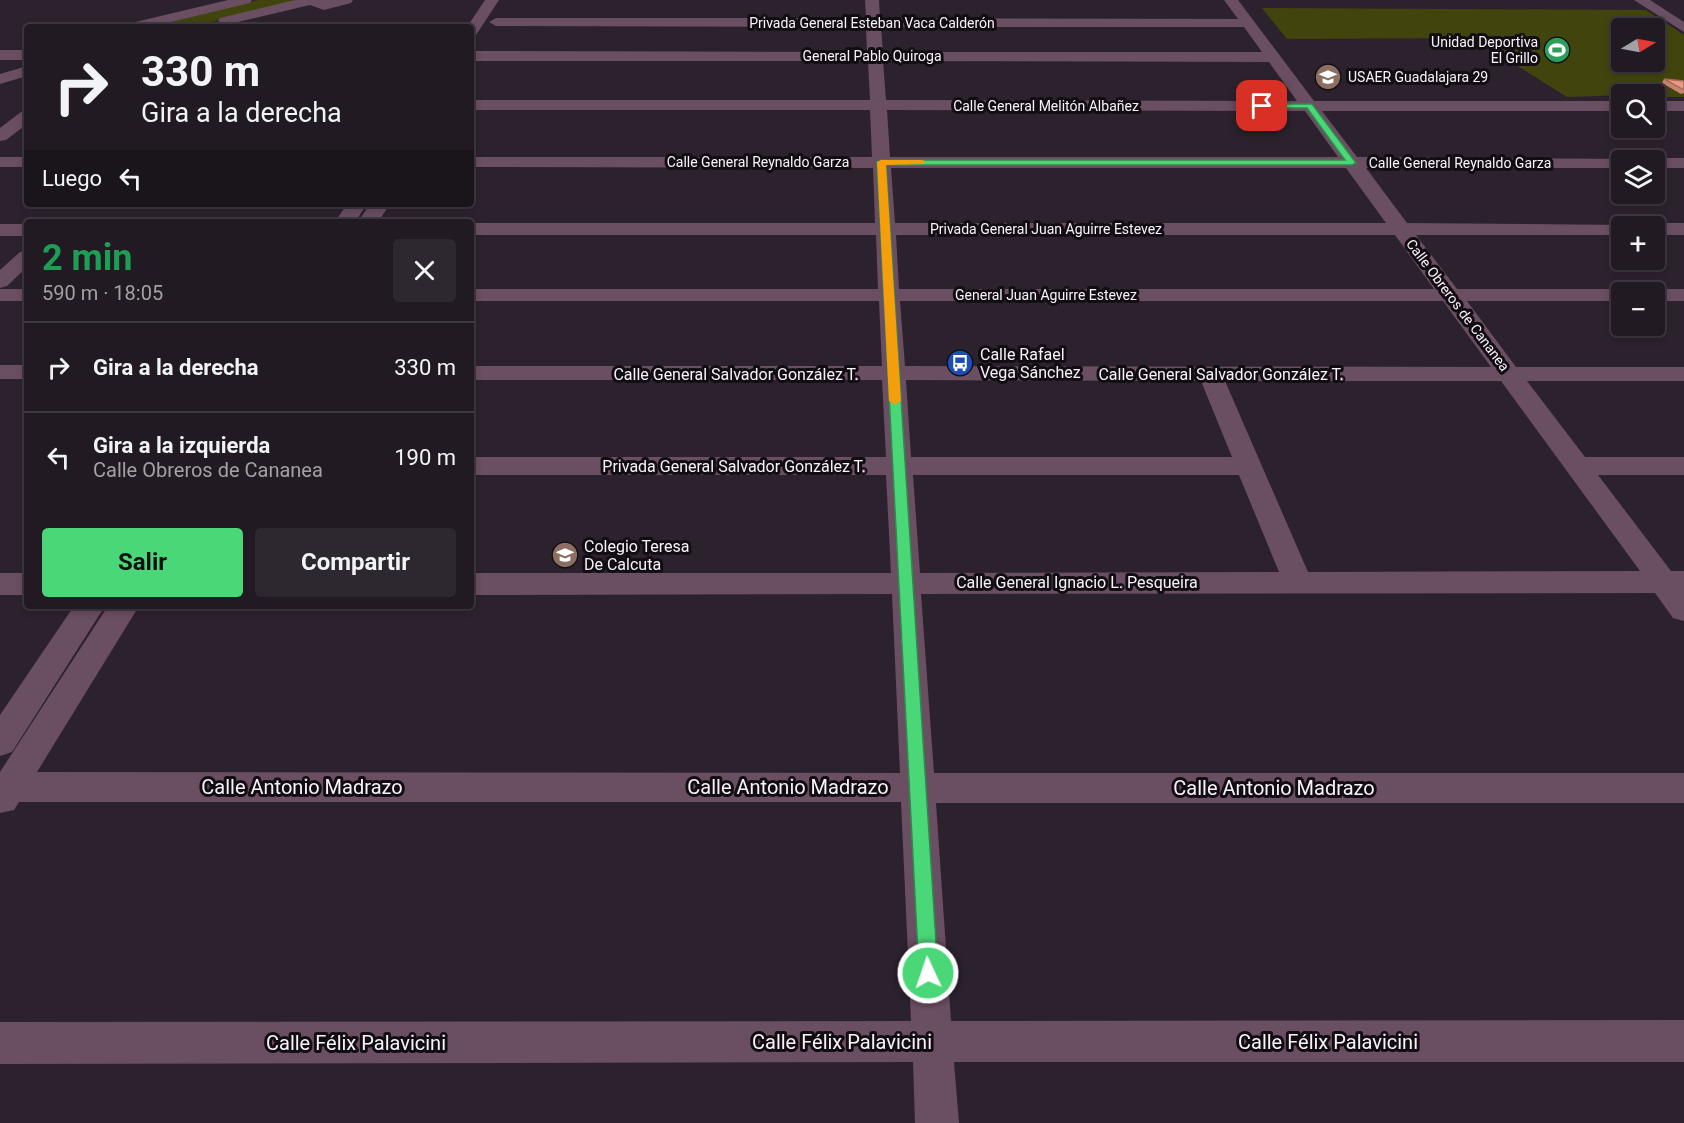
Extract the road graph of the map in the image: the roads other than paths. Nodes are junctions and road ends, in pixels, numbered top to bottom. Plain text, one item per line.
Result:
1 (245, 0) edge
2 (312, 0) edge
3 (346, 0) edge
4 (1231, 0) edge
5 (499, 4) edge
6 (1647, 4) edge
7 (1684, 8) edge
8 (872, 11) edge
9 (1248, 23) junction
10 (145, 24) edge
11 (211, 24) dead end
12 (1684, 28) edge
13 (474, 29) edge
14 (490, 31) junction
15 (474, 55) edge
16 (875, 56) junction
17 (1273, 57) junction
18 (474, 58) edge
19 (24, 72) edge
20 (0, 79) edge
21 (474, 105) edge
22 (878, 106) junction
23 (1310, 106) junction
24 (1611, 106) edge
25 (1665, 106) edge
26 (1684, 106) edge
27 (24, 118) edge
28 (0, 136) edge
29 (0, 162) edge
30 (24, 162) edge
31 (474, 162) edge
32 (881, 162) junction
33 (1352, 163) junction
34 (1611, 163) edge
35 (1665, 163) edge
36 (1684, 163) edge
37 (474, 229) edge
38 (885, 229) junction
39 (1401, 229) junction
40 (1611, 229) edge
41 (1665, 229) edge
42 (1684, 229) edge
43 (0, 230) edge
44 (24, 230) edge
45 (24, 259) edge
46 (0, 282) edge
47 (24, 294) edge
48 (0, 295) edge
49 (474, 295) edge
50 (889, 295) junction
51 (1450, 295) junction
52 (1611, 295) edge
53 (1665, 295) edge
54 (1684, 295) edge
55 (0, 372) edge
56 (24, 372) edge
57 (474, 373) edge
58 (894, 374) junction
59 (1210, 374) junction
60 (1509, 374) junction
61 (1684, 374) edge
62 (474, 466) edge
63 (899, 466) junction
64 (1250, 466) junction
65 (1577, 466) junction
66 (1684, 466) edge
67 (1298, 582) junction
68 (1674, 582) edge
69 (906, 583) junction
70 (0, 584) edge
71 (24, 584) edge
72 (474, 584) edge
73 (88, 609) edge
74 (122, 609) edge
75 (1684, 610) edge
76 (0, 741) edge
77 (917, 788) junction
78 (1684, 788) edge
79 (3, 792) edge
80 (1684, 1041) edge
81 (932, 1042) junction
82 (0, 1043) edge
83 (937, 1123) edge

1 - 10 street
2 - 3 street
2 - 11 street
4 - 9 street, Calle Obreros de Cananea
5 - 13 street
5 - 14 street
6 - 7 street
6 - 12 street
8 - 9 street, Privada General Esteban Vaca Calderón
8 - 14 street, Privada General Esteban Vaca Calderón
8 - 16 street
9 - 17 street, Calle Obreros de Cananea
14 - 15 street
16 - 17 street, General Pablo Quiroga
16 - 18 street, General Pablo Quiroga
16 - 22 street
17 - 23 street, Calle Obreros de Cananea
19 - 20 street
21 - 22 street, Calle General Melitón Albañez
22 - 23 street, Calle General Melitón Albañez
22 - 32 street
23 - 24 street, Calle General Melitón Albañez
23 - 33 street, Calle Obreros de Cananea
25 - 26 street
27 - 28 street
29 - 30 street
31 - 32 street, Calle General Reynaldo Garza
32 - 33 street, Calle General Reynaldo Garza
32 - 38 street
33 - 34 street, Calle General Reynaldo Garza
33 - 39 street, Calle Obreros de Cananea
35 - 36 street
37 - 38 street, Privada General Juan Aguirre Estevez
38 - 39 street, Privada General Juan Aguirre Estevez
38 - 50 street
39 - 40 street, Privada General Juan Aguirre Estevez
39 - 51 street, Calle Obreros de Cananea
41 - 42 street
43 - 44 street
45 - 46 street
47 - 48 street
49 - 50 street, General Juan Aguirre Estevez
50 - 51 street, General Juan Aguirre Estevez
50 - 58 street
51 - 52 street, General Juan Aguirre Estevez
51 - 60 street, Calle Obreros de Cananea
53 - 54 street
55 - 56 street
57 - 58 street, Calle General Salvador González T.
58 - 59 street, Calle General Salvador González T.
58 - 63 street
59 - 60 street, Calle General Salvador González T.
59 - 64 street
60 - 61 street, Calle General Salvador González T.
60 - 65 street, Calle Obreros de Cananea
62 - 63 street, Privada General Salvador González T.
63 - 64 street, Privada General Salvador González T.
63 - 69 street
64 - 67 street
65 - 66 street
65 - 68 street, Calle Obreros de Cananea
67 - 68 street, Calle General Ignacio L. Pesqueira
67 - 69 street, Calle General Ignacio L. Pesqueira
68 - 75 street, Calle Obreros de Cananea
69 - 72 street, Calle General Ignacio L. Pesqueira
69 - 77 street
70 - 71 street
73 - 76 street
74 - 79 street
77 - 78 street, Calle Antonio Madrazo
77 - 79 street, Calle Antonio Madrazo
77 - 81 street
80 - 81 street, Calle Félix Palavicini
81 - 82 street, Calle Félix Palavicini
81 - 83 street

